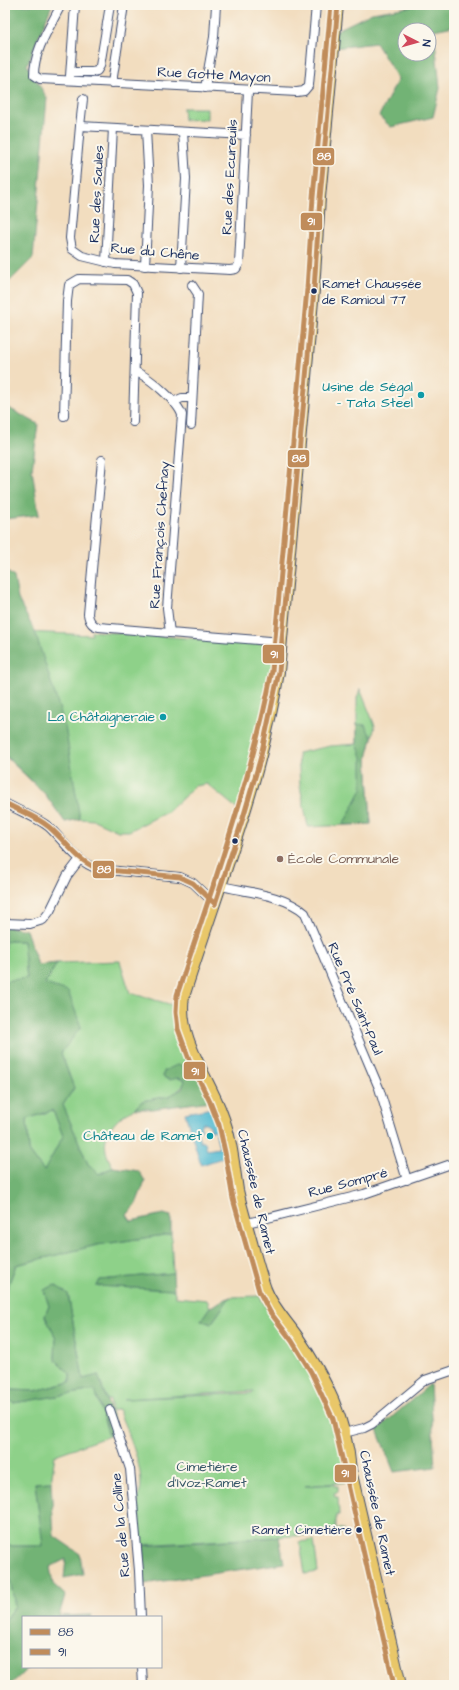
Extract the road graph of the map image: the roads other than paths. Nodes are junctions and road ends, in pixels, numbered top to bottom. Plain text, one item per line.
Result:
1 (60, 5) edge
2 (75, 5) edge
3 (110, 5) edge
4 (124, 5) edge
5 (216, 5) edge
6 (316, 5) edge
7 (338, 5) edge
8 (71, 72) junction
9 (68, 82) junction
10 (112, 83) junction
11 (205, 88) junction
12 (248, 91) junction
13 (83, 99) dead end
14 (80, 126) junction
15 (113, 128) junction
16 (146, 130) junction
17 (183, 132) junction
18 (246, 135) junction
19 (106, 262) junction
20 (238, 264) joint
21 (145, 266) junction
22 (181, 268) junction
23 (192, 285) dead end
24 (135, 372) junction
25 (192, 398) junction
26 (173, 402) junction
27 (64, 416) dead end
28 (133, 422) dead end
29 (191, 426) dead end
30 (102, 460) dead end
31 (170, 633) junction
32 (282, 642) junction
33 (5, 803) edge
34 (80, 859) junction
35 (221, 886) junction
36 (215, 904) junction
37 (5, 923) edge
38 (454, 1163) edge
39 (407, 1180) junction
40 (247, 1223) junction
41 (454, 1370) edge
42 (110, 1410) dead end
43 (344, 1433) junction
44 (141, 1616) edge
45 (142, 1668) edge
46 (143, 1685) edge
47 (401, 1685) edge

1 - 9 street, Rue Gotte Mayon
2 - 8 street
3 - 8 street
4 - 10 street
5 - 11 street
6 - 12 street, Rue Gotte Mayon
7 - 32 main road
8 - 9 street
9 - 10 street, Rue Gotte Mayon
10 - 11 street, Rue Gotte Mayon
11 - 12 street, Rue Gotte Mayon
12 - 18 street, Rue des Ecureuils
13 - 14 street, Rue du Chêne
14 - 15 street
14 - 19 street, Rue du Chêne
15 - 16 street
15 - 19 street, Rue des Saules
16 - 17 street
16 - 21 street
17 - 18 street
17 - 22 street
18 - 20 street, Rue des Ecureuils
19 - 21 street, Rue du Chêne
20 - 22 street, Rue du Chêne
21 - 22 street, Rue du Chêne
23 - 25 street
24 - 26 street, Rue François Chefnay
24 - 27 street
24 - 28 street
25 - 26 street
25 - 29 street
26 - 31 street, Rue François Chefnay
30 - 31 street
31 - 32 street
32 - 35 main road
33 - 34 street
34 - 36 street
34 - 37 street
35 - 36 main road
35 - 39 street, Rue Pré Saint-Paul
36 - 40 main road, Chaussée de Ramet
38 - 39 street, Rue Sompré
39 - 40 street, Rue Sompré
40 - 43 main road, Chaussée de Ramet
41 - 43 street
42 - 44 street, Rue de la Colline
43 - 47 main road, Chaussée de Ramet
45 - 46 street

